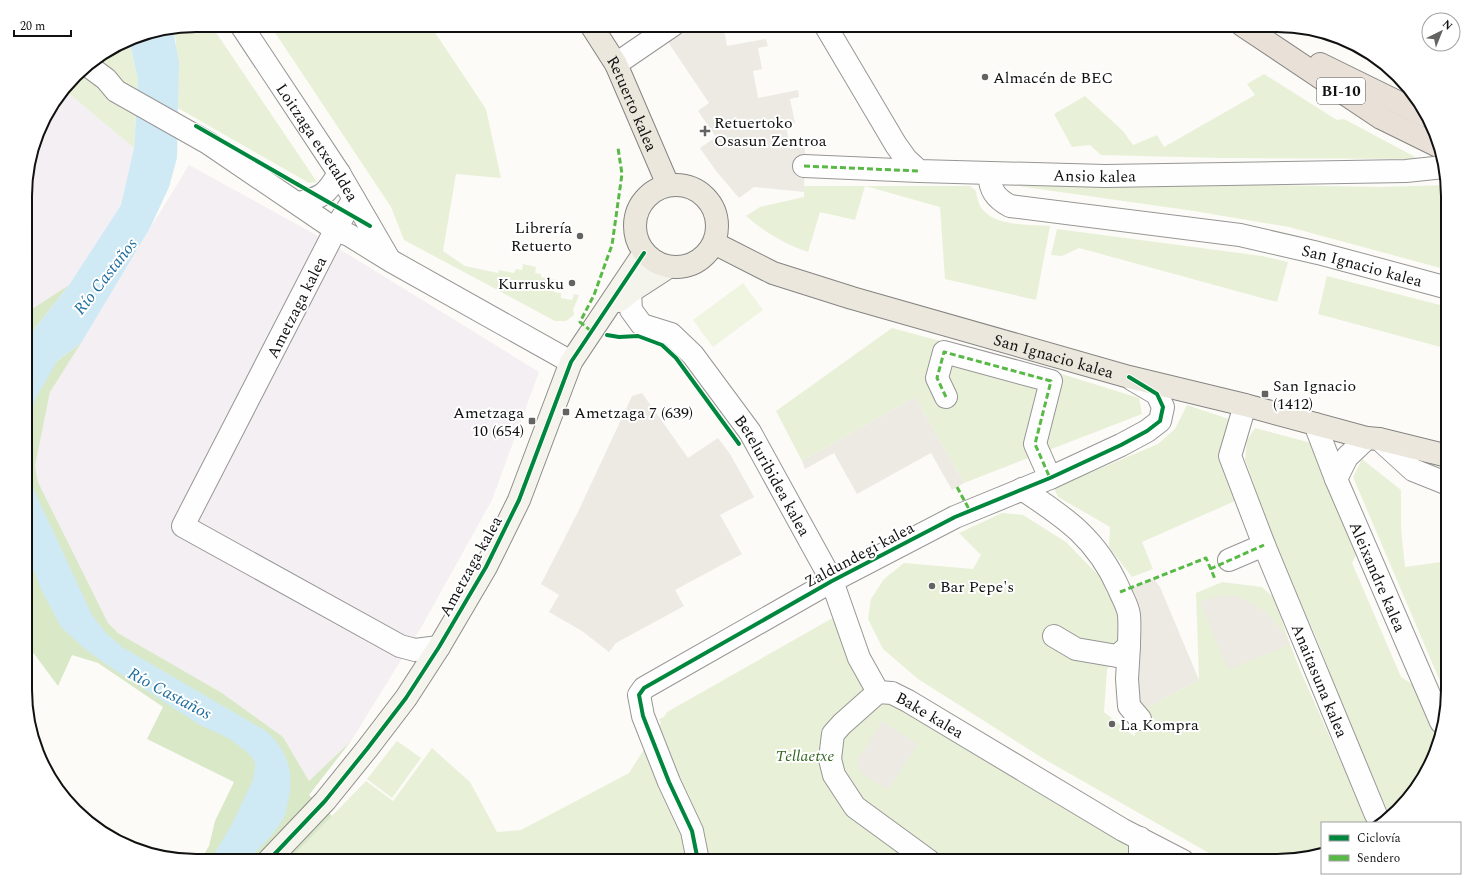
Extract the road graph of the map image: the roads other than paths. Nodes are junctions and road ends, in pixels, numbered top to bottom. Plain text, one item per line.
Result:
1 (246, 32) edge
2 (595, 32) edge
3 (663, 32) edge
4 (829, 32) edge
5 (1253, 32) edge
6 (1256, 32) edge
7 (103, 62) edge
8 (616, 64) junction
9 (92, 69) edge
10 (111, 85) junction
11 (1418, 112) edge
12 (889, 133) junction
13 (1432, 143) edge
14 (804, 166) dead end
15 (860, 168) junction
16 (1439, 168) edge
17 (919, 171) junction
18 (339, 173) junction
19 (989, 173) junction
20 (668, 185) junction
21 (298, 203) junction
22 (359, 208) junction
23 (342, 232) junction
24 (714, 244) junction
25 (644, 254) junction
26 (391, 261) junction
27 (667, 268) junction
28 (1441, 286) edge
29 (630, 292) junction
30 (606, 312) junction
31 (571, 362) junction
32 (1129, 377) junction
33 (946, 397) dead end
34 (1245, 405) junction
35 (1315, 424) junction
36 (1373, 438) junction
37 (1441, 454) edge
38 (1050, 478) junction
39 (1336, 479) junction
40 (1441, 481) edge
41 (1022, 489) junction
42 (1264, 545) junction
43 (1229, 560) dead end
44 (832, 581) junction
45 (1054, 636) dead end
46 (400, 646) junction
47 (1129, 646) junction
48 (439, 647) junction
49 (418, 678) junction
50 (878, 692) junction
51 (1439, 717) edge
52 (1140, 719) dead end
53 (1376, 815) dead end
54 (1140, 838) junction
55 (275, 854) edge
56 (697, 854) edge
57 (919, 854) edge
58 (1140, 854) edge
59 (1170, 854) edge

1 - 18 street, Loitzaga etxetaldea
2 - 8 main road, Retuerto kalea
3 - 8 street
4 - 12 street
5 - 13 highway, BI-10
6 - 11 highway
7 - 10 street
8 - 20 main road, Retuerto kalea
9 - 10 street
10 - 21 street
12 - 15 street
12 - 17 street
14 - 15 street, Ansio kalea
15 - 17 street, Ansio kalea
16 - 19 street, Ansio kalea
17 - 19 street, Ansio kalea
18 - 21 street
18 - 22 street, Loitzaga etxetaldea
19 - 28 street, San Ignacio kalea
20 - 24 main road
20 - 25 main road
21 - 23 street
22 - 23 street
22 - 26 street, Loitzaga etxetaldea
23 - 26 street
23 - 46 street, Ametzaga kalea
24 - 27 main road
24 - 32 main road, San Ignacio kalea
25 - 27 main road
25 - 30 street, Ametzaga kalea
26 - 31 street
27 - 29 street, Ametzaga kalea
29 - 30 street, Ametzaga kalea
29 - 44 street, Beteluribidea kalea
30 - 31 street, Ametzaga kalea
31 - 48 street, Ametzaga kalea
32 - 34 main road, San Ignacio kalea
32 - 38 street, Zaldundegi kalea
33 - 38 street
34 - 35 main road, San Ignacio kalea
34 - 42 street, Anaitasuna kalea
35 - 36 main road, San Ignacio kalea
35 - 39 street, Aleixandre kalea
36 - 37 main road, San Ignacio kalea
36 - 39 street
36 - 40 street
38 - 41 street, Zaldundegi kalea
39 - 51 street, Aleixandre kalea
41 - 44 street, Zaldundegi kalea
41 - 47 street
42 - 43 street
42 - 53 street, Anaitasuna kalea
44 - 50 street, Beteluribidea kalea
44 - 56 street, Zaldundegi kalea
45 - 47 street
46 - 48 street, Ametzaga kalea
46 - 49 street, Ametzaga kalea
47 - 52 street
48 - 49 street, Ametzaga kalea
49 - 55 street, Ametzaga kalea
50 - 54 street, Bake kalea
50 - 57 street, Bake kalea
54 - 58 street
54 - 59 street, Bake kalea

